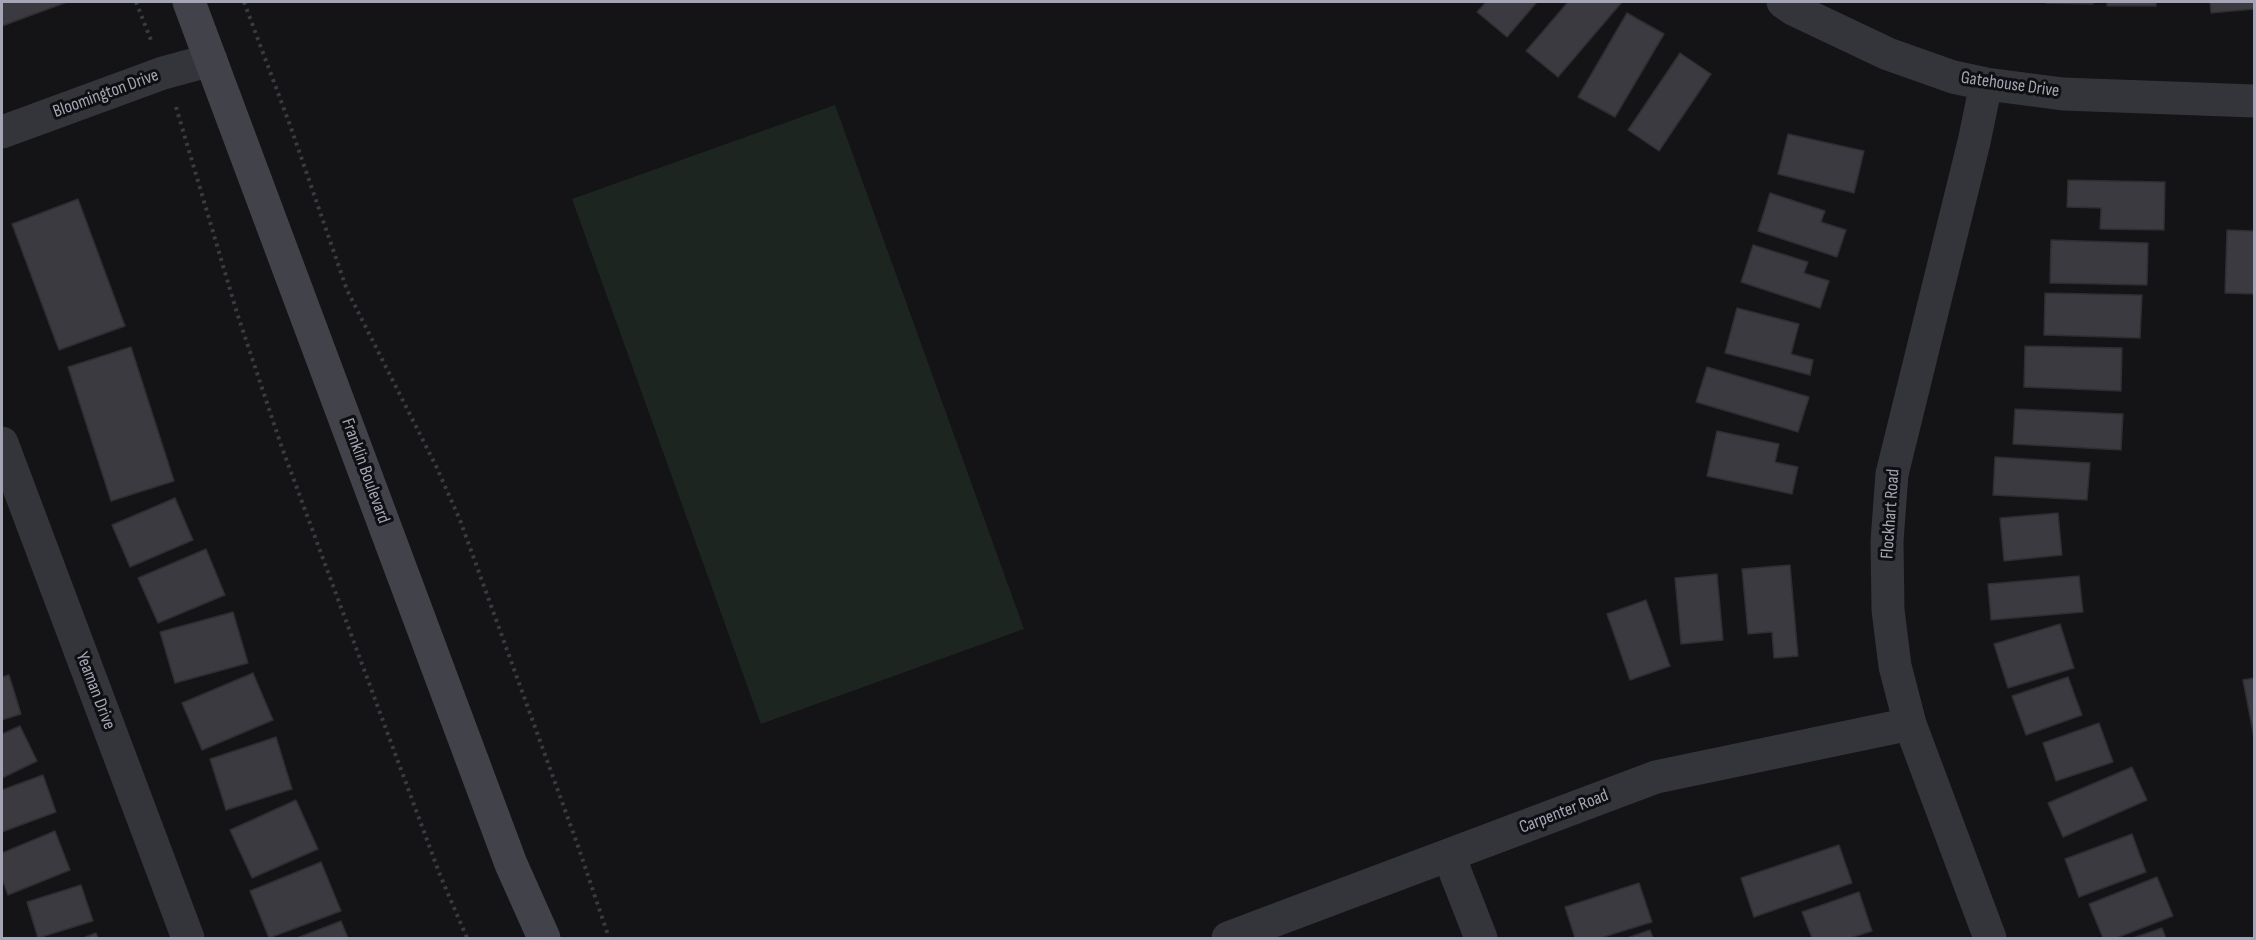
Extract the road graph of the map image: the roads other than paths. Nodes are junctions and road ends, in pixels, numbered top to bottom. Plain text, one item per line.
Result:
1 (189, 2) edge
2 (1783, 2) edge
3 (211, 60) junction
4 (1986, 84) junction
5 (2254, 101) edge
6 (2, 132) edge
7 (2, 442) edge
8 (1910, 724) junction
9 (1449, 856) junction
10 (188, 939) edge
11 (544, 939) edge
12 (1228, 939) edge
13 (1481, 939) edge
14 (1990, 939) edge

1 - 3 main road, Franklin Boulevard
2 - 4 street, Gatehouse Drive
3 - 6 street, Bloomington Drive
3 - 11 main road, Franklin Boulevard
4 - 5 street, Gatehouse Drive
4 - 8 street, Flockhart Road
7 - 10 street, Yeaman Drive
8 - 9 street, Carpenter Road
8 - 14 street, Flockhart Road
9 - 12 street, Carpenter Road
9 - 13 street

